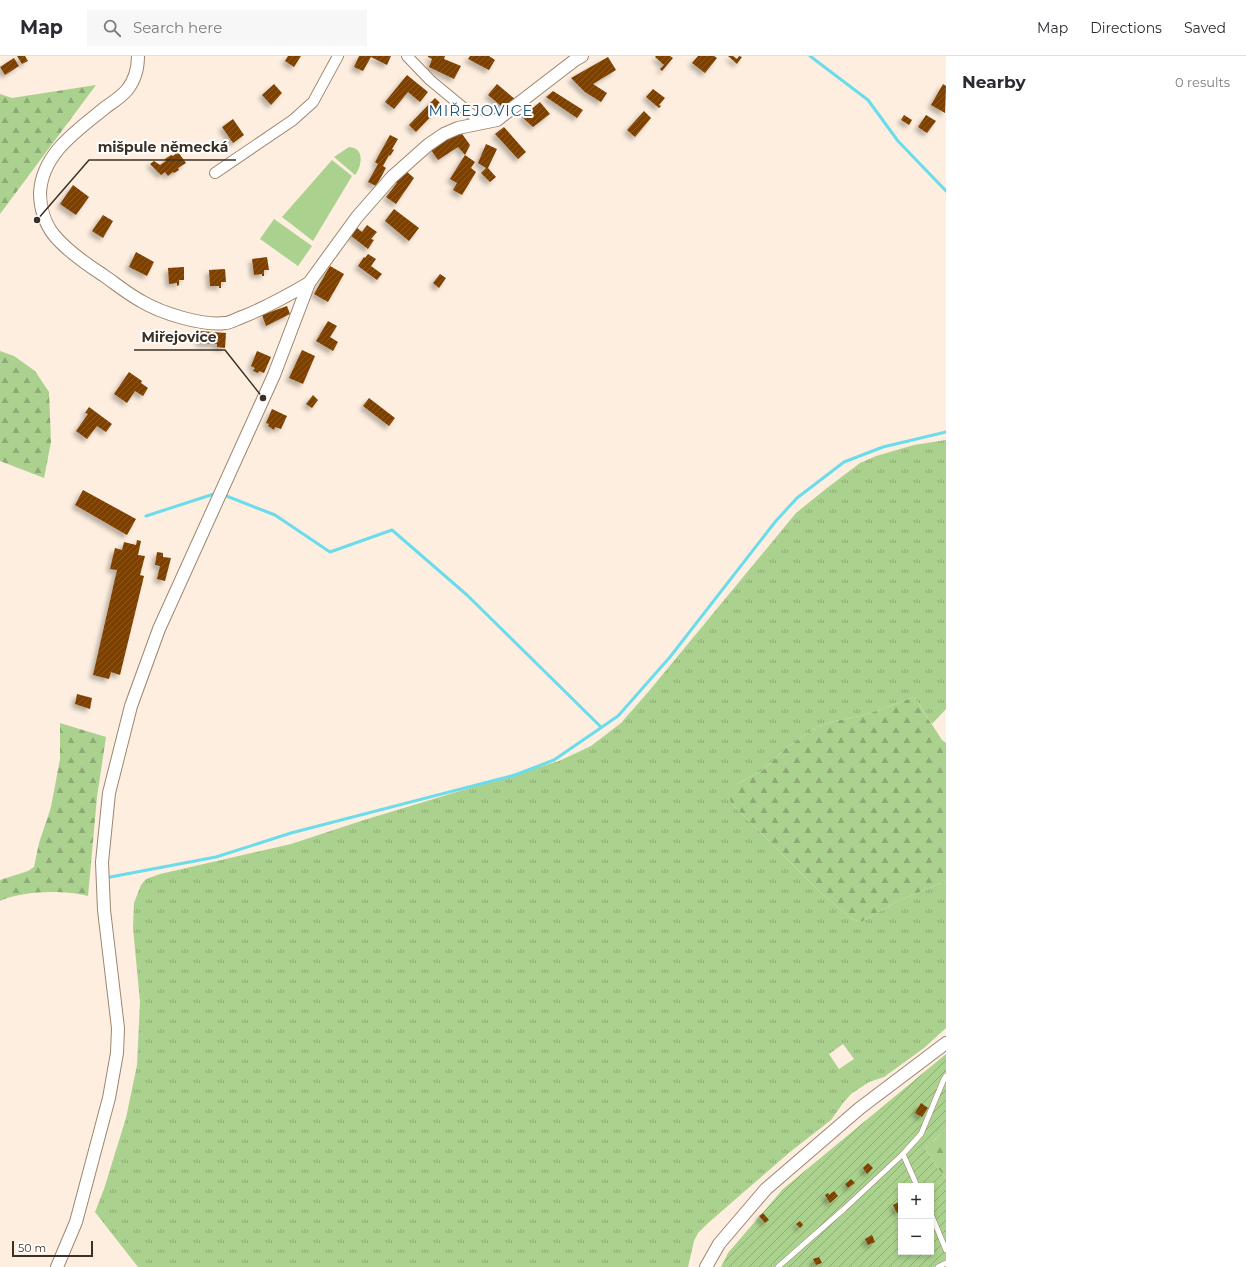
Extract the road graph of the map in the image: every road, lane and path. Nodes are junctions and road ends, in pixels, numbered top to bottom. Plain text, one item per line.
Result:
1 (138, 56) edge
2 (338, 56) edge
3 (407, 56) edge
4 (582, 56) edge
5 (482, 123) junction
6 (215, 173) dead end
7 (309, 283) junction
8 (946, 1043) edge
9 (946, 1076) edge
10 (903, 1154) junction
11 (916, 1183) edge
12 (933, 1219) edge
13 (946, 1250) edge
14 (946, 1263) edge
15 (57, 1267) edge
16 (706, 1267) edge
17 (778, 1267) edge
18 (938, 1267) edge

1 - 7 street
2 - 6 street
3 - 5 street
4 - 5 street
5 - 7 street
7 - 15 street
8 - 16 street
9 - 10 lane
10 - 11 lane
10 - 17 lane
12 - 13 lane
14 - 18 lane

